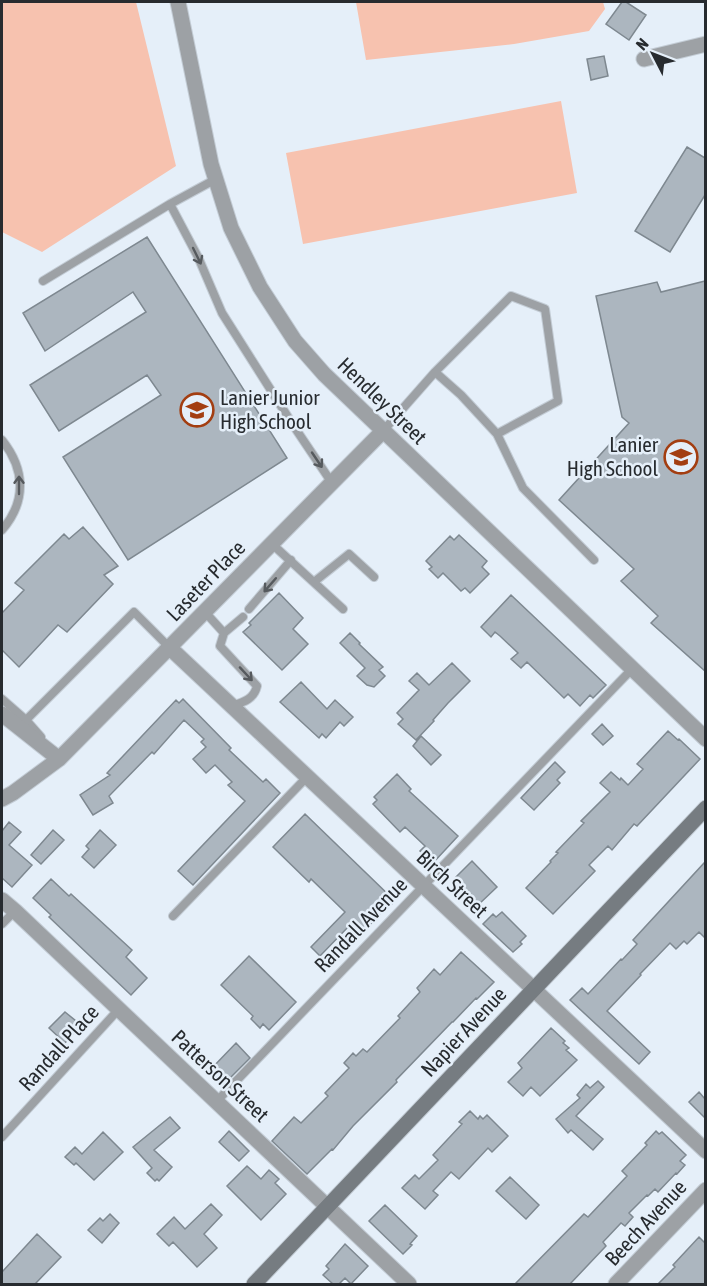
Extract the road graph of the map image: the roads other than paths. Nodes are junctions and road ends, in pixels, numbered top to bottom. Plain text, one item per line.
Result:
1 (178, 2) edge
2 (705, 44) edge
3 (644, 59) dead end
4 (216, 178) junction
5 (171, 204) junction
6 (43, 281) dead end
7 (435, 372) junction
8 (383, 431) junction
9 (497, 434) junction
10 (2, 440) edge
11 (332, 483) junction
12 (2, 530) edge
13 (272, 544) junction
14 (291, 560) junction
15 (594, 560) dead end
16 (374, 577) dead end
17 (314, 582) junction
18 (249, 609) dead end
19 (343, 609) dead end
20 (205, 612) junction
21 (243, 617) dead end
22 (224, 633) junction
23 (170, 648) junction
24 (632, 669) junction
25 (2, 699) edge
26 (232, 706) junction
27 (2, 714) edge
28 (26, 720) junction
29 (705, 738) edge
30 (59, 759) junction
31 (307, 777) junction
32 (2, 799) edge
33 (705, 808) edge
34 (423, 886) junction
35 (2, 900) edge
36 (15, 910) junction
37 (173, 916) dead end
38 (2, 924) edge
39 (533, 989) junction
40 (119, 1009) junction
41 (216, 1102) junction
42 (2, 1137) edge
43 (705, 1151) edge
44 (705, 1190) edge
45 (328, 1207) junction
46 (254, 1284) edge
47 (409, 1284) edge
48 (616, 1284) edge

1 - 4 street, Hendley Street
2 - 3 street
4 - 5 lane
4 - 8 street, Hendley Street
5 - 6 lane
5 -> 11 lane
7 - 8 lane
7 - 9 lane
7 - 9 lane
8 - 11 street, Laseter Place
8 - 24 street, Hendley Street
9 - 15 lane
12 -> 10 lane
11 - 13 street, Laseter Place
13 - 14 lane
13 - 20 street, Laseter Place
14 - 17 lane
14 -> 18 lane
16 - 17 lane
17 - 19 lane
20 - 22 lane
20 - 23 street, Laseter Place
21 - 22 lane
22 -> 26 lane
23 - 26 street, Birch Street
23 - 28 lane
23 - 30 street, Laseter Place
24 - 29 street, Hendley Street
24 - 34 lane, Randall Avenue
25 - 28 lane
26 - 31 street, Birch Street
27 - 30 street
28 - 30 lane
30 - 32 street, Laseter Place
31 - 34 street, Birch Street
31 - 37 lane
33 - 39 street, Napier Avenue
34 - 39 street, Birch Street
34 - 41 lane, Randall Avenue
35 - 36 street, Patterson Street
36 - 38 lane
36 - 40 street, Patterson Street
39 - 43 street, Birch Street
39 - 45 street, Napier Avenue
40 - 41 street, Patterson Street
40 - 42 lane, Randall Place
41 - 45 street, Patterson Street
44 - 48 street, Beech Avenue
45 - 46 street, Napier Avenue
45 - 47 street, Patterson Street

